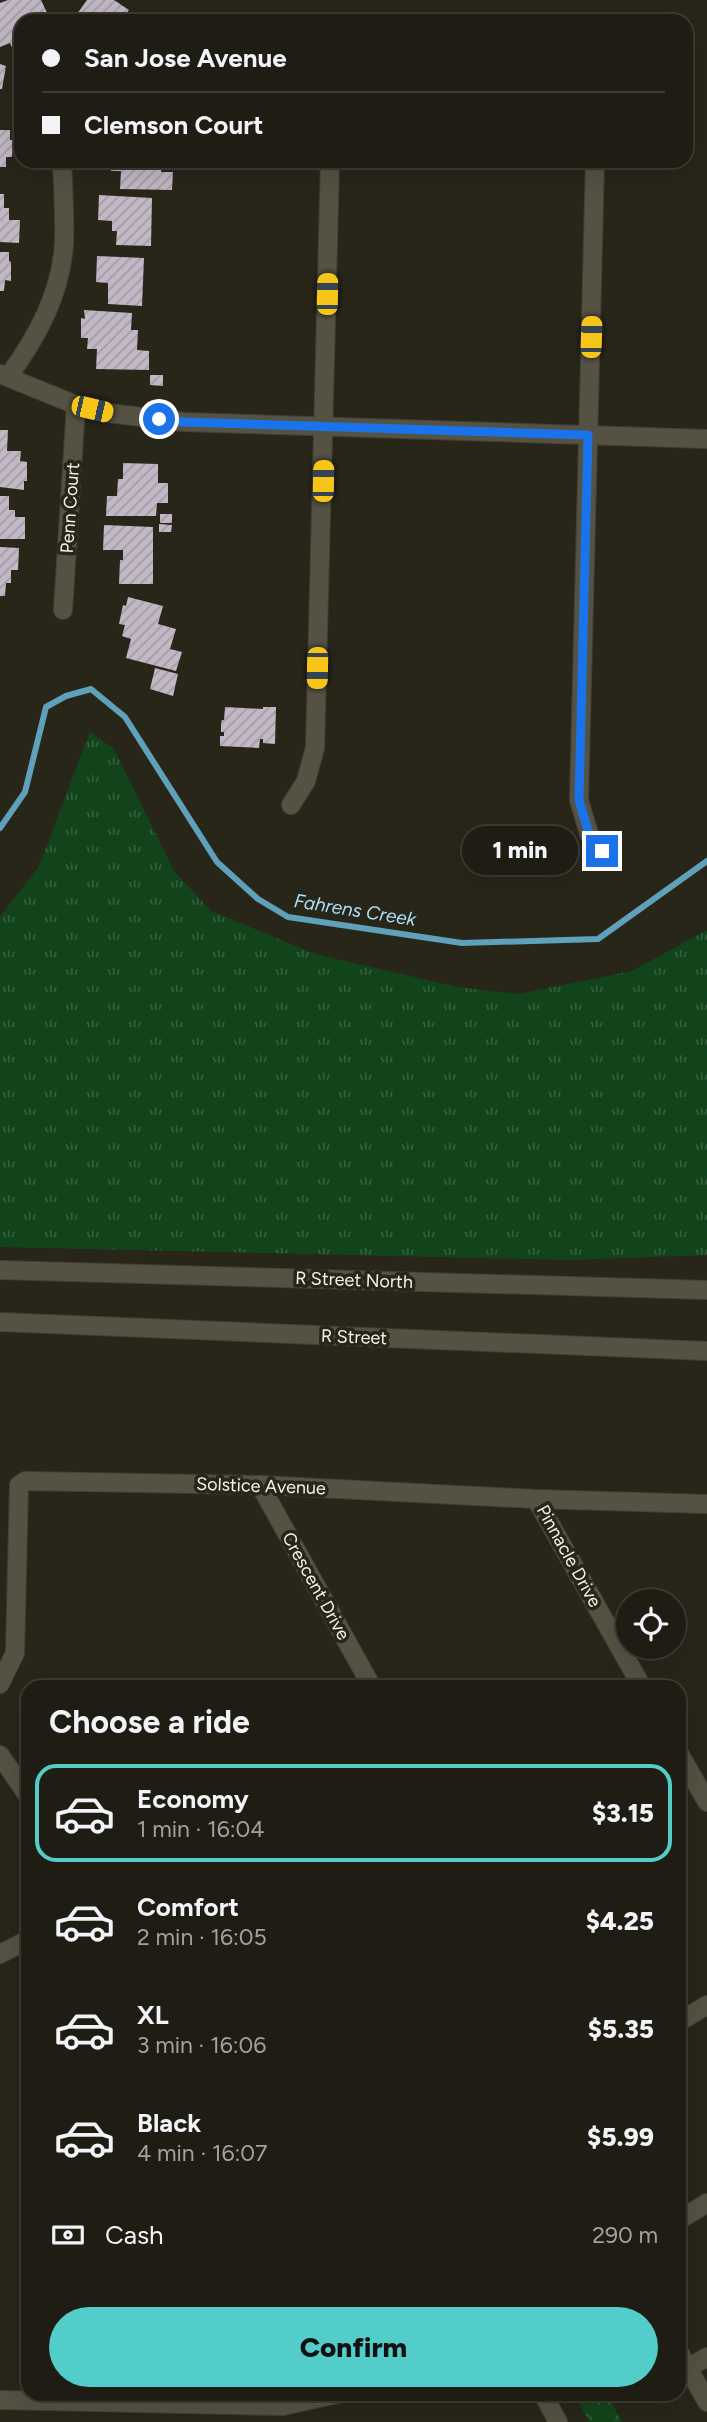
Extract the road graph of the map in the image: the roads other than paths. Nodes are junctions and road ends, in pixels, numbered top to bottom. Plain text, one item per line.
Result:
1 (62, 168) edge
2 (330, 168) edge
3 (595, 168) edge
4 (4, 375) edge
5 (76, 405) junction
6 (324, 427) junction
7 (588, 435) junction
8 (707, 439) edge
9 (63, 610) dead end
10 (291, 805) dead end
11 (602, 851) dead end
12 (0, 1270) edge
13 (707, 1290) edge
14 (0, 1322) edge
15 (707, 1351) edge
16 (260, 1485) junction
17 (536, 1499) junction
18 (707, 1504) edge
19 (368, 1680) edge
20 (638, 1680) edge
21 (0, 1684) edge
22 (0, 1755) edge
23 (686, 1765) edge
24 (21, 1786) edge
25 (707, 1802) edge
26 (21, 1944) edge
27 (0, 1954) edge
28 (707, 2005) edge
29 (686, 2018) edge
30 (707, 2203) edge
31 (686, 2216) edge
32 (707, 2357) edge
33 (686, 2364) edge
34 (688, 2368) junction
35 (0, 2400) edge
36 (21, 2400) edge
37 (47, 2401) edge
38 (306, 2401) edge
39 (547, 2401) edge
40 (707, 2402) edge
41 (558, 2422) edge

1 - 4 street
2 - 6 street
3 - 7 street
4 - 5 street
5 - 6 street
5 - 9 street, Penn Court
6 - 7 street
6 - 10 street
7 - 8 street
7 - 11 street
12 - 13 street, R Street North
14 - 15 street, R Street
16 - 17 street, Solstice Avenue
16 - 19 street, Crescent Drive
16 - 21 street, Solstice Avenue
17 - 18 street, Solstice Avenue
17 - 20 street, Pinnacle Drive
22 - 24 street
23 - 25 street
26 - 27 street
28 - 29 street
30 - 31 street
32 - 34 street
33 - 34 street
34 - 40 street
35 - 36 street
37 - 38 street
39 - 41 street

